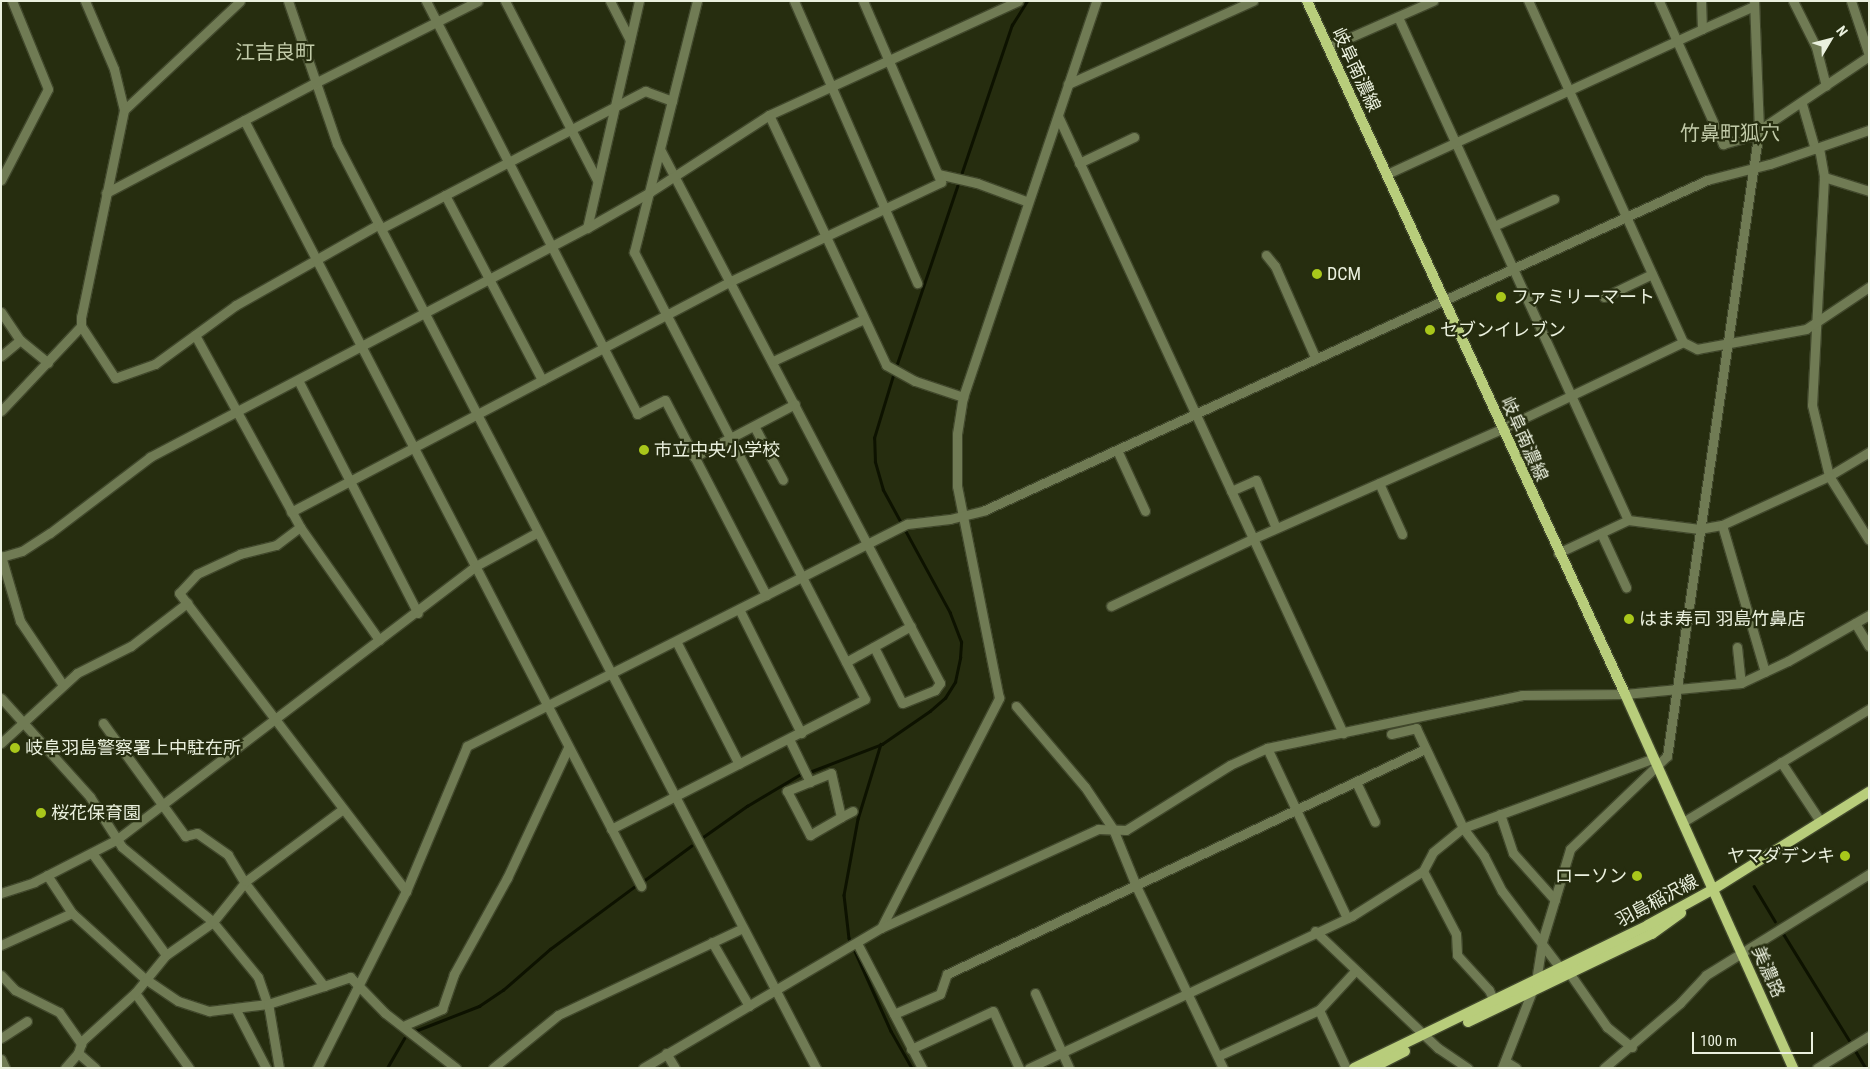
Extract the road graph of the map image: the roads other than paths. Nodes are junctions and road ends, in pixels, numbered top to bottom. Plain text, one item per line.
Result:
1 (12, 1) edge
2 (86, 1) edge
3 (240, 1) edge
4 (288, 1) edge
5 (426, 1) edge
6 (478, 1) edge
7 (505, 1) edge
8 (610, 1) edge
9 (639, 1) edge
10 (697, 1) edge
11 (794, 1) edge
12 (863, 1) edge
13 (1096, 1) edge
14 (1252, 1) edge
15 (1307, 1) edge
16 (1433, 1) edge
17 (1528, 1) edge
18 (1659, 1) edge
19 (1701, 1) edge
20 (1793, 1) edge
21 (1851, 1) edge
22 (1013, 3) edge
23 (1754, 4) edge
24 (1398, 17) junction
25 (437, 22) junction
26 (1702, 28) junction
27 (630, 40) junction
28 (1677, 41) junction
29 (1328, 47) junction
30 (1869, 55) edge
31 (887, 58) junction
32 (314, 83) junction
33 (830, 84) junction
34 (1068, 84) junction
35 (1826, 86) junction
36 (1568, 91) junction
37 (672, 101) junction
38 (1802, 104) junction
39 (614, 107) junction
40 (124, 110) junction
41 (769, 115) junction
42 (1058, 116) junction
43 (244, 120) junction
44 (570, 129) junction
45 (1869, 130) edge
46 (1758, 132) junction
47 (1134, 137) dead end
48 (1456, 143) junction
49 (660, 149) junction
50 (1817, 149) junction
51 (509, 162) junction
52 (1079, 163) junction
53 (1754, 168) junction
54 (938, 174) junction
55 (1387, 174) junction
56 (676, 176) junction
57 (1824, 177) junction
58 (1, 180) edge
59 (597, 180) junction
60 (1869, 191) edge
61 (650, 192) junction
62 (106, 193) junction
63 (445, 195) junction
64 (1554, 199) dead end
65 (1026, 201) junction
66 (885, 209) junction
67 (1626, 218) junction
68 (380, 226) junction
69 (1494, 226) junction
70 (587, 228) junction
71 (826, 237) junction
72 (552, 247) junction
73 (1266, 255) dead end
74 (316, 259) junction
75 (1513, 267) junction
76 (1652, 274) junction
77 (489, 280) junction
78 (731, 281) junction
79 (917, 283) dead end
80 (1869, 287) edge
81 (1604, 297) dead end
82 (1444, 298) junction
83 (1, 312) edge
84 (425, 313) junction
85 (668, 315) junction
86 (864, 319) junction
87 (1818, 321) junction
88 (81, 326) junction
89 (195, 335) junction
90 (20, 340) junction
91 (1683, 342) junction
92 (1727, 343) junction
93 (360, 347) junction
94 (604, 348) junction
95 (1, 356) edge
96 (1316, 357) junction
97 (773, 360) junction
98 (48, 363) junction
99 (298, 380) junction
100 (542, 380) junction
101 (1571, 395) junction
102 (963, 397) junction
103 (795, 404) junction
104 (1, 411) edge
105 (236, 412) junction
106 (1194, 413) junction
107 (476, 414) junction
108 (754, 426) junction
109 (1502, 428) junction
110 (731, 438) junction
111 (412, 448) junction
112 (1117, 450) junction
113 (1869, 452) edge
114 (694, 457) junction
115 (1829, 476) junction
116 (783, 480) dead end
117 (350, 481) junction
118 (1378, 483) junction
119 (1232, 491) junction
120 (1145, 511) dead end
121 (291, 512) junction
122 (965, 514) junction
123 (1628, 520) junction
124 (1722, 525) junction
125 (300, 527) junction
126 (1276, 528) junction
127 (1699, 528) junction
128 (1601, 532) junction
129 (536, 533) junction
130 (1402, 534) dead end
131 (1252, 539) junction
132 (1869, 540) edge
133 (868, 544) junction
134 (1558, 552) junction
135 (1, 557) edge
136 (474, 567) junction
137 (802, 577) junction
138 (1626, 587) dead end
139 (766, 595) junction
140 (187, 603) junction
141 (1111, 606) dead end
142 (739, 609) junction
143 (418, 613) junction
144 (1869, 615) edge
145 (1854, 623) junction
146 (911, 626) junction
147 (378, 640) junction
148 (676, 642) junction
149 (1869, 646) edge
150 (1737, 647) dead end
151 (874, 648) junction
152 (846, 662) junction
153 (1765, 672) junction
154 (610, 675) junction
155 (1741, 683) junction
156 (63, 685) junction
157 (1675, 689) junction
158 (1625, 694) junction
159 (1, 698) edge
160 (1016, 706) dead end
161 (546, 707) junction
162 (1869, 709) edge
163 (275, 721) junction
164 (25, 724) junction
165 (102, 724) dead end
166 (801, 733) junction
167 (1343, 733) junction
168 (1391, 734) dead end
169 (790, 739) junction
170 (1, 743) edge
171 (568, 748) junction
172 (1267, 748) junction
173 (1425, 749) junction
174 (1781, 762) junction
175 (1656, 763) junction
176 (740, 764) junction
177 (810, 782) junction
178 (1356, 782) junction
179 (1869, 792) edge
180 (674, 798) junction
181 (162, 803) junction
182 (343, 809) junction
183 (1297, 810) junction
184 (853, 811) dead end
185 (1500, 814) junction
186 (841, 817) junction
187 (1820, 821) junction
188 (1375, 822) dead end
189 (1683, 822) junction
190 (1463, 828) junction
191 (611, 829) junction
192 (1112, 829) junction
193 (116, 840) junction
194 (92, 853) junction
195 (1423, 871) junction
196 (1869, 874) edge
197 (47, 875) junction
198 (245, 883) junction
199 (641, 886) dead end
200 (1137, 888) junction
201 (4, 889) edge
202 (1712, 890) junction
203 (406, 891) junction
204 (1555, 900) junction
205 (72, 913) junction
206 (1348, 918) junction
207 (213, 922) junction
208 (881, 928) junction
209 (741, 929) junction
210 (1315, 931) junction
211 (712, 942) junction
212 (1542, 942) junction
213 (1, 945) edge
214 (854, 945) junction
215 (1742, 952) junction
216 (166, 956) junction
217 (1355, 971) junction
218 (1565, 972) junction
219 (1, 974) edge
220 (144, 978) junction
221 (1536, 981) junction
222 (360, 984) junction
223 (324, 986) junction
224 (774, 991) junction
225 (1532, 992) junction
226 (135, 993) junction
227 (1035, 993) dead end
228 (1186, 993) junction
229 (1494, 1001) junction
230 (268, 1004) junction
231 (749, 1006) junction
232 (235, 1008) junction
233 (1319, 1010) junction
234 (894, 1014) junction
235 (27, 1021) dead end
236 (403, 1026) junction
237 (1869, 1036) edge
238 (1428, 1037) junction
239 (1, 1038) edge
240 (1632, 1047) junction
241 (80, 1048) junction
242 (911, 1048) junction
243 (666, 1053) junction
244 (1062, 1053) junction
245 (1218, 1056) junction
246 (1, 1059) edge
247 (1504, 1064) edge
248 (5, 1068) edge
249 (65, 1068) edge
250 (95, 1068) edge
251 (189, 1068) edge
252 (266, 1068) edge
253 (279, 1068) edge
254 (317, 1068) edge
255 (456, 1068) edge
256 (493, 1068) edge
257 (643, 1068) edge
258 (675, 1068) edge
259 (816, 1068) edge
260 (922, 1068) edge
261 (1019, 1068) edge
262 (1029, 1068) edge
263 (1069, 1068) edge
264 (1224, 1068) edge
265 (1346, 1068) edge
266 (1354, 1068) edge
267 (1372, 1068) edge
268 (1468, 1068) edge
269 (1516, 1068) edge
270 (1604, 1068) edge
271 (1793, 1068) edge
272 (1817, 1068) edge

1 - 58 street
2 - 40 street
3 - 40 street
4 - 32 street
5 - 25 street
6 - 25 street
7 - 44 street
8 - 27 street
9 - 27 street
10 - 37 street
11 - 33 street
12 - 31 street
13 - 34 street
14 - 34 street
15 - 29 main road, 岐阜南濃線
16 - 24 street
17 - 36 street
18 - 28 street
19 - 26 street
20 - 35 street
21 - 30 street
22 - 31 street
23 - 26 street
23 - 46 street
24 - 29 street
24 - 48 street
25 - 32 street
25 - 51 street
26 - 28 street
27 - 39 street
28 - 36 street
28 - 46 street
29 - 55 main road, 岐阜南濃線
30 - 35 street
31 - 33 street
31 - 54 street
32 - 43 street
32 - 68 street
33 - 41 street
33 - 66 street
34 - 42 street
35 - 38 street
36 - 48 street
36 - 67 street
37 - 39 street
37 - 49 street
38 - 46 street
38 - 50 street
39 - 44 street
39 - 59 street
40 - 62 street
41 - 56 street
41 - 71 street
42 - 52 street
42 - 65 street
43 - 62 street
43 - 74 street
44 - 51 street
44 - 59 street
45 - 50 street
46 - 53 street
47 - 52 street
48 - 55 street
48 - 69 street
49 - 56 street
49 - 61 street
50 - 53 street
50 - 57 street
51 - 63 street
51 - 72 street
52 - 106 street
53 - 67 street
53 - 92 street
54 - 65 street
54 - 66 street
55 - 82 main road, 岐阜南濃線
56 - 61 street
56 - 78 street
57 - 60 street
57 - 87 street
59 - 70 street
61 - 70 street
61 - 85 street
62 - 88 street
63 - 68 street
63 - 77 street
64 - 69 street
65 - 102 street
66 - 71 street
66 - 79 street
67 - 75 street
67 - 76 street
68 - 74 street
68 - 84 street
69 - 75 street
70 - 72 street
71 - 78 street
71 - 86 street
72 - 77 street
72 - 94 street
73 - 96 street
74 - 89 street
74 - 93 street
75 - 82 street
75 - 101 street
76 - 81 street
76 - 91 street
77 - 84 street
77 - 100 street
78 - 85 street
78 - 97 street
80 - 87 street
82 - 96 street
82 - 109 main road, 岐阜南濃線
83 - 90 street
84 - 93 street
84 - 107 street
85 - 94 street
85 - 110 street
86 - 97 street
86 - 102 street
87 - 92 street
87 - 115 street
88 - 89 street
88 - 98 street
89 - 105 street
90 - 95 street
90 - 98 street
91 - 92 street
91 - 101 street
92 - 127 street
93 - 99 street
93 - 111 street
94 - 100 street
94 - 114 street
96 - 106 street
97 - 103 street
98 - 104 street
99 - 105 street
99 - 117 street
100 - 107 street
101 - 109 street
101 - 123 street
102 - 122 street
103 - 108 street
103 - 133 street
105 - 121 street
105 - 135 street
106 - 112 street
106 - 119 street
107 - 111 street
107 - 129 street
108 - 110 street
108 - 116 street
109 - 118 street
109 - 134 main road, 岐阜南濃線
110 - 114 street
110 - 137 street
111 - 117 street
111 - 136 street
112 - 120 street
112 - 122 street
113 - 115 street
114 - 139 street
115 - 124 street
115 - 132 street
117 - 121 street
117 - 143 street
118 - 126 street
118 - 130 street
119 - 126 street
119 - 131 street
121 - 125 street
122 - 133 street
122 - 208 street
123 - 127 street
123 - 128 street
124 - 127 street
124 - 153 street
125 - 140 street
125 - 147 street
126 - 131 street
127 - 157 street
128 - 134 street
128 - 138 street
129 - 136 street
129 - 154 street
131 - 141 street
131 - 167 street
133 - 137 street
133 - 146 street
134 - 158 main road, 岐阜南濃線
135 - 156 street
136 - 143 street
136 - 161 street
137 - 139 street
137 - 152 street
139 - 142 street
140 - 156 street
140 - 163 street
142 - 148 street
142 - 166 street
143 - 147 street
144 - 145 street
145 - 149 street
145 - 153 street
146 - 151 street
146 - 151 street
147 - 163 street
148 - 154 street
148 - 176 street
150 - 155 street
151 - 152 street
152 - 166 street
153 - 155 street
154 - 161 street
154 - 180 street
155 - 157 street
156 - 164 street
157 - 158 street
157 - 175 street
158 - 167 street
158 - 175 main road, 岐阜南濃線
159 - 164 street
160 - 192 street
161 - 171 street
161 - 203 street
162 - 174 street
163 - 181 street
163 - 182 street
164 - 170 street
164 - 193 street
165 - 181 street
166 - 169 street
167 - 172 street
168 - 173 street
169 - 176 street
169 - 177 street
171 - 191 street
171 - 236 street
172 - 183 street
172 - 192 street
173 - 178 street
173 - 190 street
174 - 187 street
174 - 189 street
175 - 185 street
175 - 189 main road, 岐阜南濃線
175 - 204 street
176 - 180 street
177 - 186 street
177 - 186 street
178 - 183 street
178 - 188 street
179 - 187 main road, 羽島稲沢線
180 - 191 street
180 - 209 street
181 - 193 street
181 - 198 street
182 - 198 street
182 - 203 street
183 - 200 street
183 - 206 street
184 - 186 street
185 - 190 street
185 - 204 street
187 - 202 main road, 羽島稲沢線
189 - 202 main road, 岐阜南濃線
190 - 195 street
190 - 212 street
191 - 199 street
192 - 200 street
192 - 208 street
193 - 194 street
193 - 207 street
194 - 197 street
194 - 216 street
195 - 206 street
195 - 229 street
196 - 215 street
197 - 201 street
197 - 205 street
198 - 207 street
198 - 223 street
200 - 228 street
200 - 234 street
202 - 215 main road, 美濃路
202 - 218 main road, 羽島稲沢線
203 - 222 street
204 - 212 street
205 - 213 street
205 - 220 street
206 - 210 street
207 - 216 street
207 - 230 street
208 - 214 street
209 - 211 street
209 - 224 street
210 - 217 street
210 - 228 street
211 - 231 street
211 - 256 street
212 - 218 street
212 - 221 street
214 - 224 street
214 - 234 street
215 - 240 street
215 - 271 main road, 美濃路
216 - 220 street
217 - 233 street
217 - 238 street
218 - 221 main road, 羽島稲沢線
218 - 225 main road, 羽島稲沢線
218 - 240 street
219 - 241 street
220 - 226 street
220 - 232 street
221 - 225 street
221 - 229 main road, 羽島稲沢線
222 - 223 street
222 - 236 street
222 - 254 street
223 - 230 street
224 - 231 street
224 - 259 street
225 - 238 main road, 羽島稲沢線
225 - 247 street
226 - 241 street
226 - 251 street
227 - 244 street
228 - 244 street
228 - 245 street
229 - 238 main road, 羽島稲沢線
230 - 232 street
230 - 253 street
231 - 243 street
232 - 252 street
233 - 245 street
233 - 265 street
234 - 242 street
235 - 239 street
236 - 255 street
237 - 272 street
238 - 266 main road, 羽島稲沢線
238 - 267 main road, 羽島稲沢線
238 - 268 street
240 - 270 street
241 - 249 street
241 - 250 street
242 - 260 street
242 - 261 street
243 - 257 street
243 - 258 street
244 - 262 street
244 - 263 street
245 - 264 street
246 - 248 street
247 - 269 street

